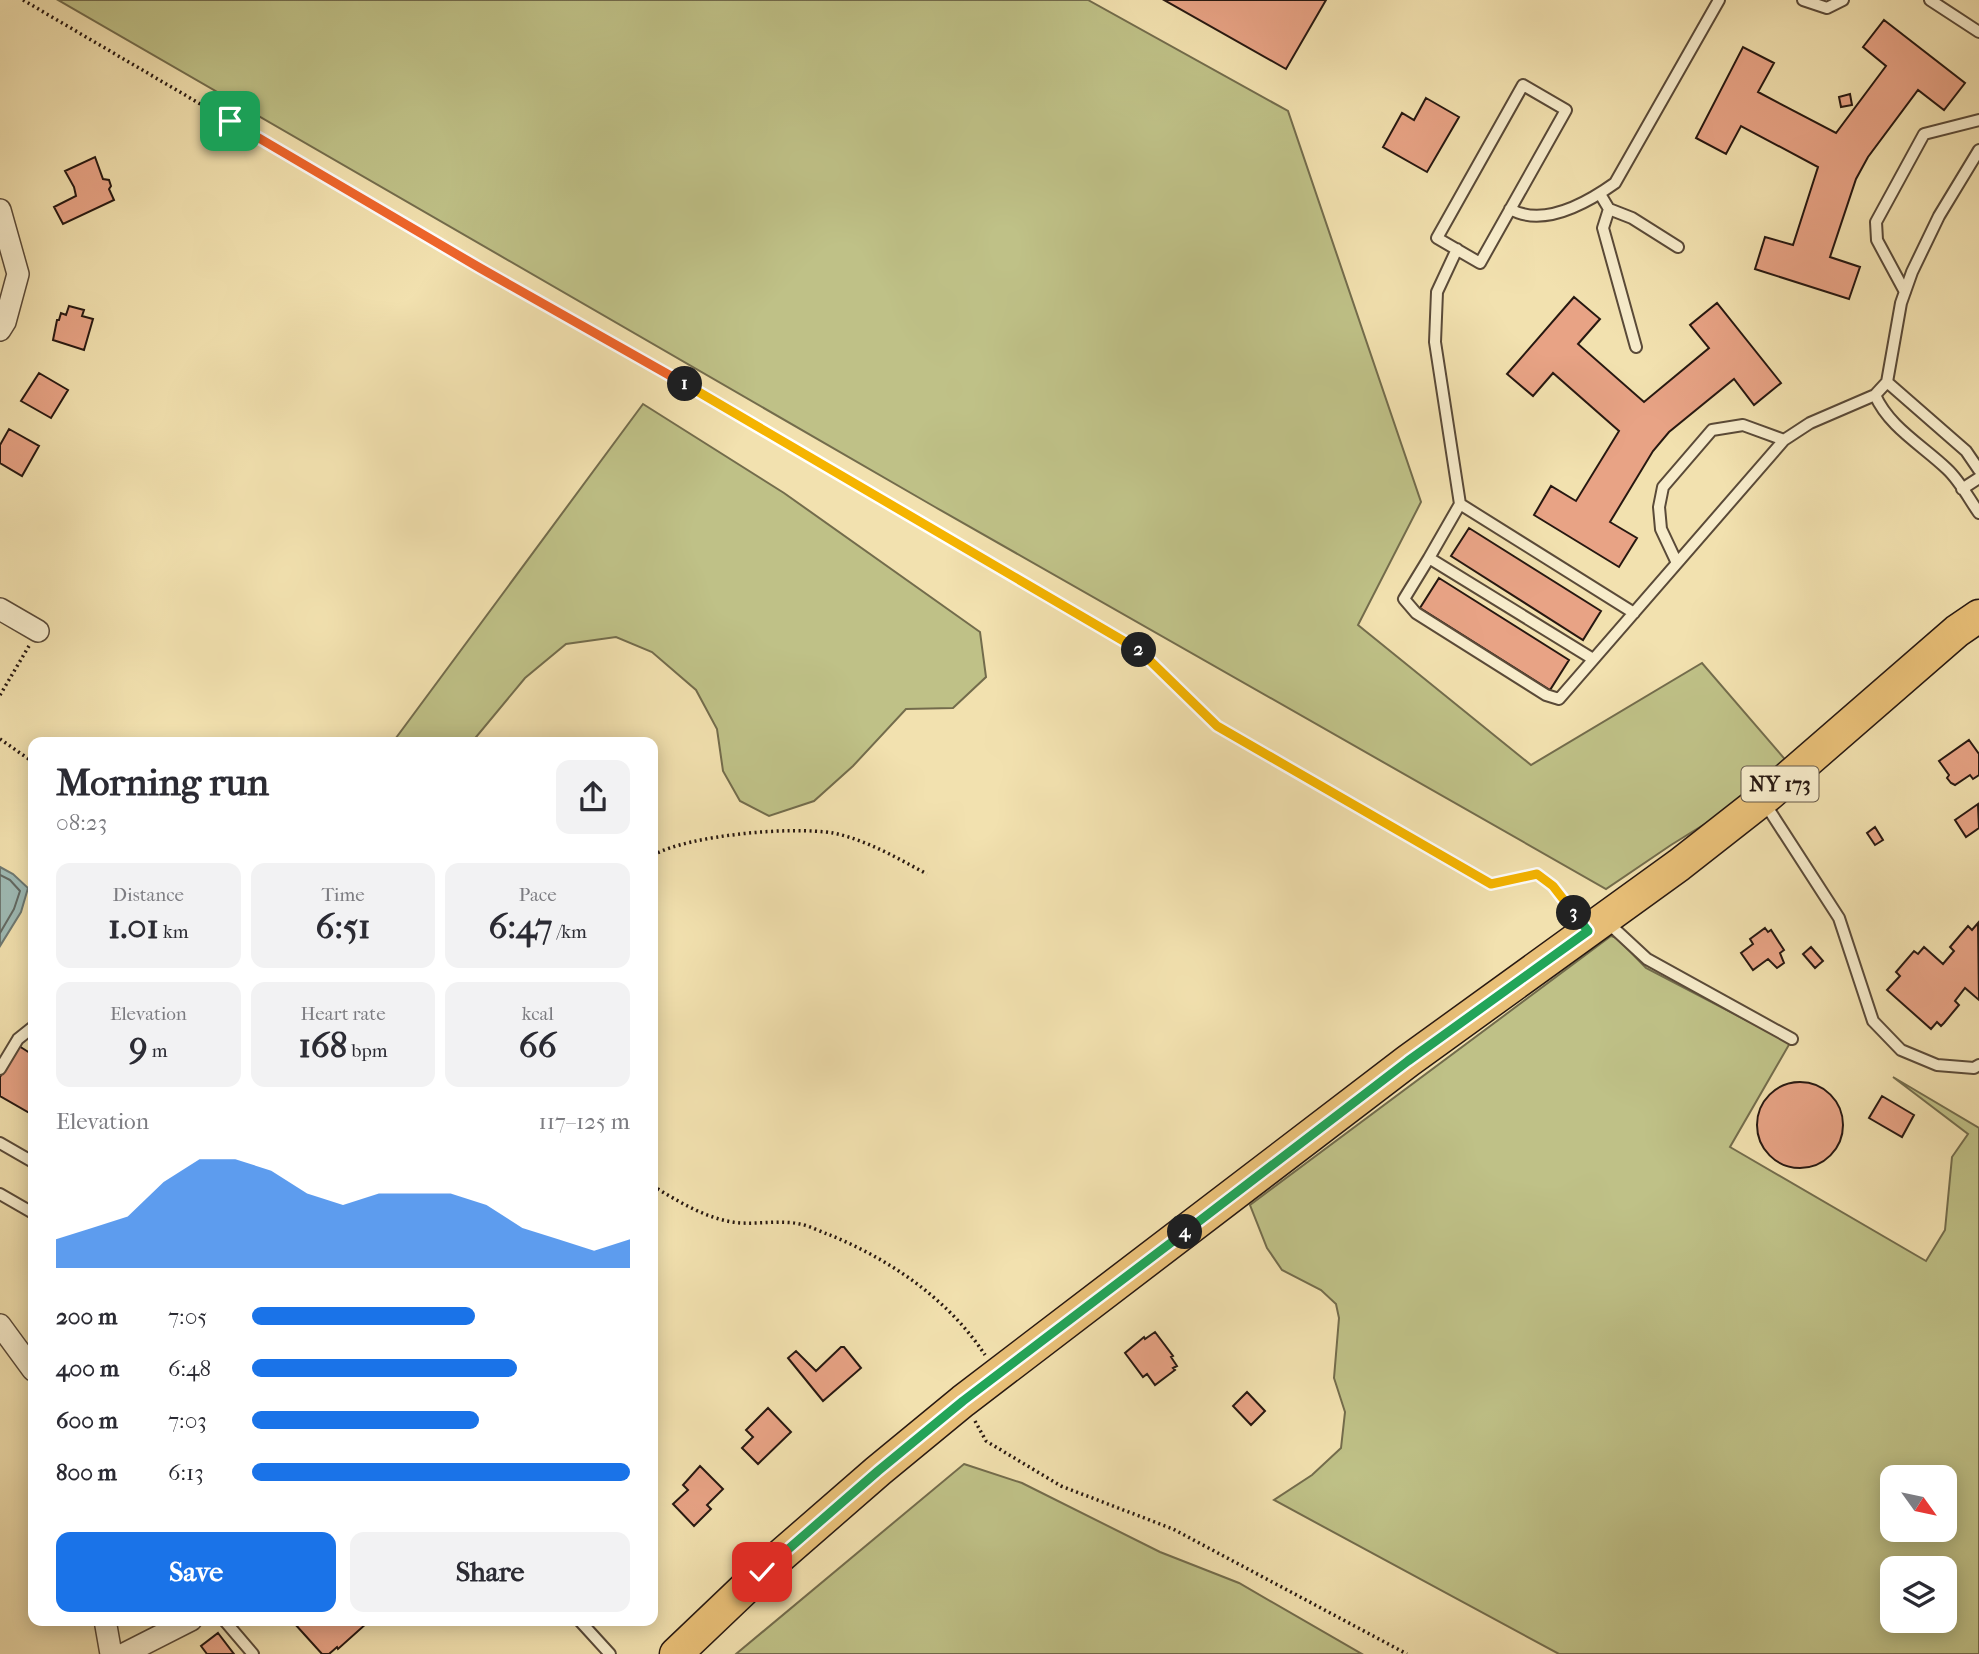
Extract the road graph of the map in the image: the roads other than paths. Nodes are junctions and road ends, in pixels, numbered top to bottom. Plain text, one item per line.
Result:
1 (1720, 0) edge
2 (1803, 0) edge
3 (1843, 0) edge
4 (1930, 0) edge
5 (1818, 2) edge
6 (1979, 32) edge
7 (1979, 120) edge
8 (1979, 150) edge
9 (1600, 194) junction
10 (1510, 209) junction
11 (1609, 209) junction
12 (0, 210) edge
13 (1678, 247) dead end
14 (1457, 249) junction
15 (1905, 292) junction
16 (0, 330) edge
17 (1636, 346) dead end
18 (1887, 382) junction
19 (1875, 395) junction
20 (1784, 440) junction
21 (1979, 470) edge
22 (1979, 478) edge
23 (1962, 489) junction
24 (1460, 504) junction
25 (1979, 513) edge
26 (1429, 558) junction
27 (1677, 563) junction
28 (0, 609) edge
29 (1634, 613) junction
30 (1979, 615) edge
31 (38, 631) road end
32 (1594, 659) junction
33 (1762, 799) junction
34 (1596, 925) junction
35 (28, 1031) edge
36 (1792, 1039) dead end
37 (1979, 1065) edge
38 (0, 1069) edge
39 (0, 1143) edge
40 (28, 1159) edge
41 (0, 1195) edge
42 (28, 1210) edge
43 (0, 1325) edge
44 (28, 1363) edge
45 (106, 1626) edge
46 (179, 1626) edge
47 (229, 1626) edge
48 (584, 1626) edge
49 (111, 1654) edge
50 (124, 1654) edge
51 (253, 1654) edge
52 (610, 1654) edge
53 (676, 1654) edge

1 - 9 lane
2 - 5 lane
3 - 5 lane
4 - 6 lane
7 - 15 lane
8 - 15 lane
9 - 10 lane
9 - 11 lane
10 - 14 lane
10 - 14 lane
11 - 13 lane
11 - 17 lane
12 - 16 street
14 - 24 lane
15 - 18 lane
18 - 19 lane
18 - 21 lane
19 - 20 lane
19 - 23 lane
20 - 27 lane
20 - 27 lane
22 - 23 lane
23 - 25 lane
24 - 26 lane
24 - 29 lane
26 - 32 lane
26 - 32 lane
27 - 29 lane
28 - 31 street
29 - 32 lane
30 - 33 main road, NY 173
33 - 34 main road, NY 173
33 - 37 lane
34 - 36 lane
34 - 53 main road, NY 173
35 - 38 lane
39 - 40 lane
41 - 42 lane
43 - 44 street
45 - 49 street
46 - 50 street
47 - 51 lane
48 - 52 lane

